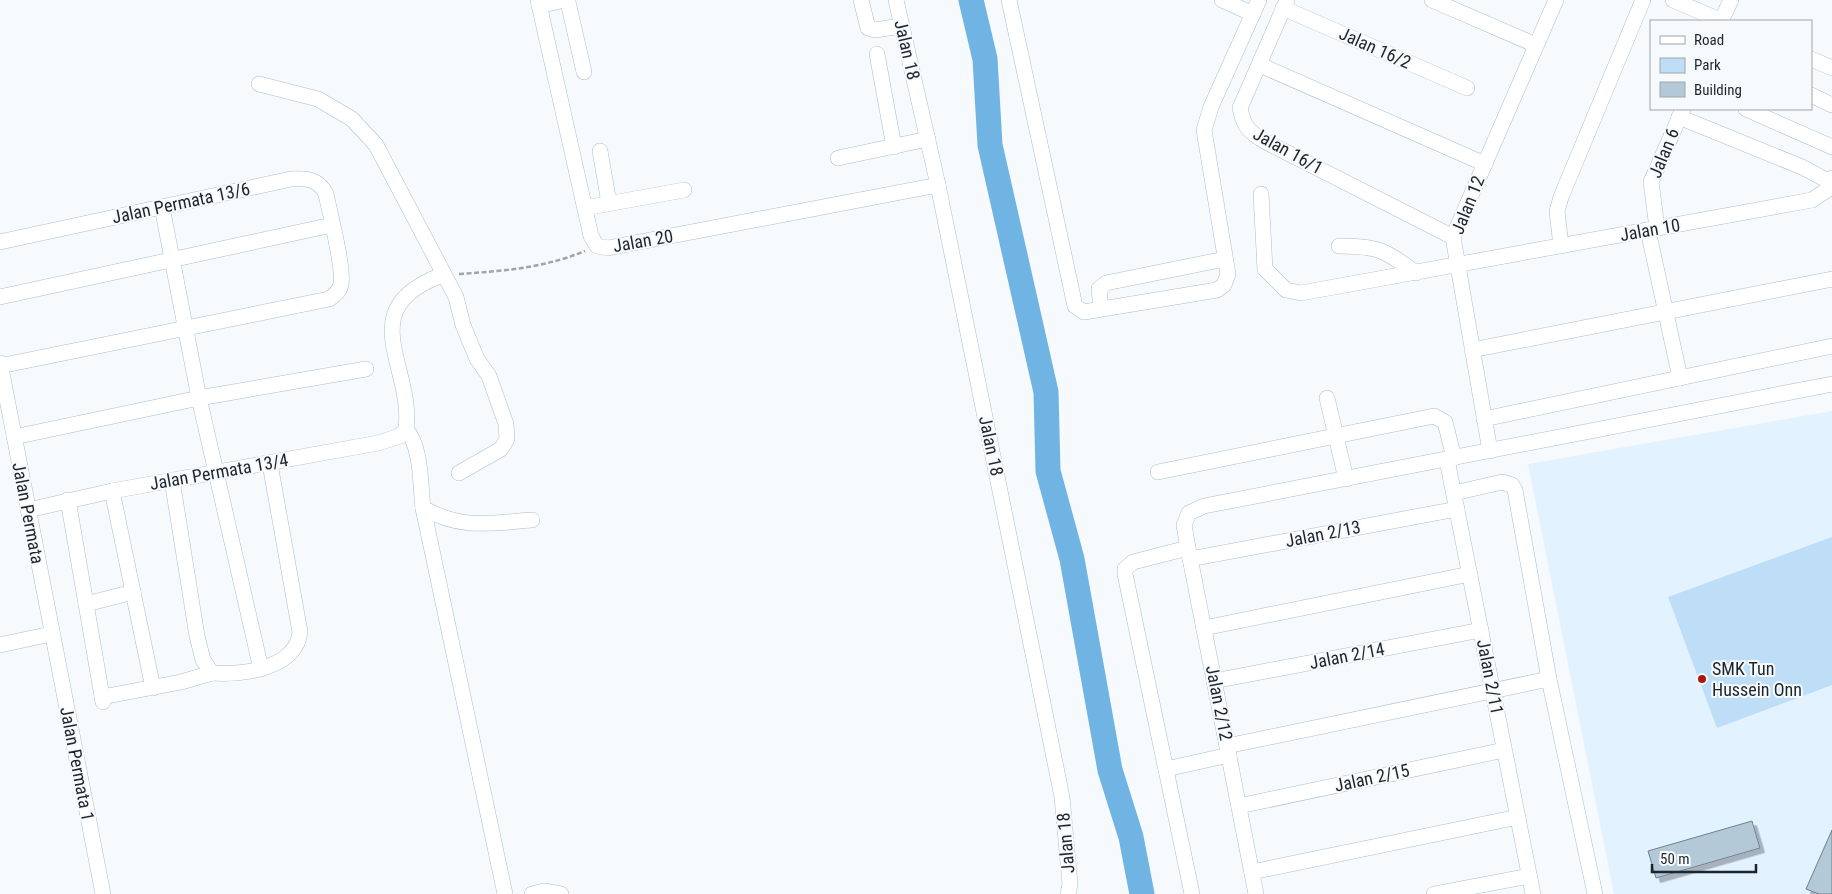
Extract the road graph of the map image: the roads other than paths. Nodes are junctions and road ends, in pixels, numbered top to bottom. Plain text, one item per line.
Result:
1 (861, 0) edge
2 (896, 0) edge
3 (1009, 0) edge
4 (1222, 0) edge
5 (1432, 0) edge
6 (1556, 0) edge
7 (1643, 0) edge
8 (1673, 0) edge
9 (1731, 0) edge
10 (539, 3) edge
11 (1285, 4) edge
12 (1256, 7) edge
13 (1720, 20) edge
14 (1722, 20) edge
15 (901, 26) junction
16 (1536, 45) junction
17 (877, 54) dead end
18 (1812, 59) edge
19 (1260, 65) junction
20 (1832, 68) edge
21 (584, 72) dead end
22 (259, 84) dead end
23 (1467, 88) dead end
24 (1812, 95) edge
25 (1832, 105) edge
26 (1748, 110) edge
27 (1681, 113) edge
28 (928, 139) junction
29 (894, 147) junction
30 (1832, 147) edge
31 (600, 151) dead end
32 (838, 158) dead end
33 (1485, 164) junction
34 (1832, 181) edge
35 (938, 185) junction
36 (684, 190) dead end
37 (1261, 194) dead end
38 (609, 203) junction
39 (162, 208) junction
40 (585, 208) junction
41 (332, 225) junction
42 (1653, 229) junction
43 (1453, 237) junction
44 (0, 242) edge
45 (1339, 246) dead end
46 (1561, 246) junction
47 (1225, 258) junction
48 (171, 260) junction
49 (1457, 264) junction
50 (1416, 273) junction
51 (442, 275) junction
52 (1832, 279) edge
53 (0, 297) edge
54 (1101, 309) junction
55 (1665, 312) junction
56 (185, 327) junction
57 (1832, 346) edge
58 (1472, 350) junction
59 (0, 364) edge
60 (366, 369) dead end
61 (1680, 378) junction
62 (1832, 384) edge
63 (199, 398) junction
64 (1327, 398) dead end
65 (1484, 419) junction
66 (406, 429) junction
67 (1336, 436) junction
68 (14, 437) junction
69 (1490, 451) junction
70 (1450, 459) junction
71 (270, 464) junction
72 (217, 472) junction
73 (1158, 472) dead end
74 (459, 473) dead end
75 (1346, 479) junction
76 (172, 480) junction
77 (112, 491) junction
78 (1454, 493) junction
79 (68, 500) junction
80 (423, 508) junction
81 (1457, 509) junction
82 (28, 510) junction
83 (532, 520) dead end
84 (1189, 554) junction
85 (1470, 574) junction
86 (133, 592) junction
87 (86, 604) junction
88 (1204, 628) junction
89 (1480, 630) junction
90 (51, 634) junction
91 (0, 645) edge
92 (261, 669) junction
93 (212, 673) junction
94 (1549, 680) junction
95 (1214, 681) junction
96 (153, 688) junction
97 (1493, 692) junction
98 (1504, 750) junction
99 (1228, 751) junction
100 (1166, 769) junction
101 (1239, 806) junction
102 (1518, 817) junction
103 (1252, 872) junction
104 (1529, 876) junction
105 (103, 894) edge
106 (505, 894) edge
107 (532, 894) edge
108 (561, 894) edge
109 (1068, 894) edge
110 (1192, 894) edge
111 (1256, 894) edge
112 (1434, 894) edge
113 (1532, 894) edge
114 (1595, 894) edge

1 - 15 street
2 - 15 street, Jalan 18
3 - 54 street
4 - 12 street
5 - 16 street
6 - 16 street, Jalan 12
7 - 46 street
8 - 13 street
9 - 14 street
10 - 21 street
10 - 40 street, Jalan 20
11 - 19 street, Jalan 16/1
11 - 23 street, Jalan 16/2
12 - 47 street
15 - 28 street, Jalan 18
16 - 33 street, Jalan 12
17 - 29 street
18 - 20 street
19 - 33 street
19 - 43 street, Jalan 16/1
22 - 51 street
24 - 25 street
26 - 30 street
27 - 34 street
27 - 42 street, Jalan 6
28 - 29 street
28 - 35 street, Jalan 18
29 - 32 street
31 - 38 street
33 - 43 street, Jalan 12
34 - 42 street, Jalan 10
35 - 40 street, Jalan 20
35 - 109 street, Jalan 18
36 - 38 street
37 - 50 street, Jalan 10
38 - 40 street
39 - 41 street, Jalan Permata 13/6
39 - 44 street, Jalan Permata 13/6
39 - 48 street
41 - 48 street
41 - 56 street
42 - 46 street, Jalan 10
42 - 55 street, Jalan 6
43 - 49 street, Jalan 12
45 - 50 street
46 - 49 street, Jalan 10
47 - 54 street
47 - 54 street
48 - 53 street
48 - 56 street
49 - 50 street, Jalan 10
49 - 58 street, Jalan 12
51 - 66 street
51 - 74 street
52 - 55 street
55 - 58 street
55 - 61 street, Jalan 6
56 - 59 street
56 - 63 street
57 - 61 street
58 - 65 street, Jalan 12
59 - 68 street, Jalan Permata
60 - 63 street
61 - 65 street
62 - 69 street
63 - 68 street
63 - 72 street
64 - 67 street
65 - 69 street, Jalan 12
66 - 71 street, Jalan Permata 13/4
66 - 80 street
67 - 70 street, Jalan 2/11
67 - 73 street, Jalan 2/11
67 - 75 street
68 - 82 street, Jalan Permata
69 - 70 street
70 - 75 street
70 - 78 street, Jalan 2/11
71 - 72 street, Jalan Permata 13/4
71 - 92 street
72 - 76 street, Jalan Permata 13/4
72 - 92 street
75 - 84 street, Jalan 2/12
76 - 77 street, Jalan Permata 13/4
76 - 93 street
77 - 79 street, Jalan Permata 13/4
77 - 86 street
78 - 81 street, Jalan 2/11
78 - 94 street
79 - 82 street, Jalan Permata 13/4
79 - 87 street
80 - 83 street
80 - 106 street
81 - 84 street, Jalan 2/13
81 - 85 street, Jalan 2/11
82 - 90 street, Jalan Permata
84 - 88 street, Jalan 2/12
84 - 100 street, Jalan 2/13
85 - 88 street
85 - 89 street, Jalan 2/11
86 - 87 street
86 - 96 street
87 - 96 street
88 - 95 street, Jalan 2/12
89 - 95 street, Jalan 2/14
89 - 97 street, Jalan 2/11
90 - 91 street
90 - 105 street, Jalan Permata 1
92 - 93 street
93 - 96 street
94 - 97 street
94 - 114 street
95 - 99 street, Jalan 2/12
97 - 98 street, Jalan 2/11
97 - 99 street
98 - 101 street, Jalan 2/15
98 - 102 street, Jalan 2/11
99 - 100 street
99 - 101 street, Jalan 2/12
100 - 110 street
101 - 103 street, Jalan 2/12
102 - 103 street
102 - 104 street, Jalan 2/11
103 - 111 street, Jalan 2/12
104 - 112 street
104 - 113 street, Jalan 2/11
107 - 108 street

